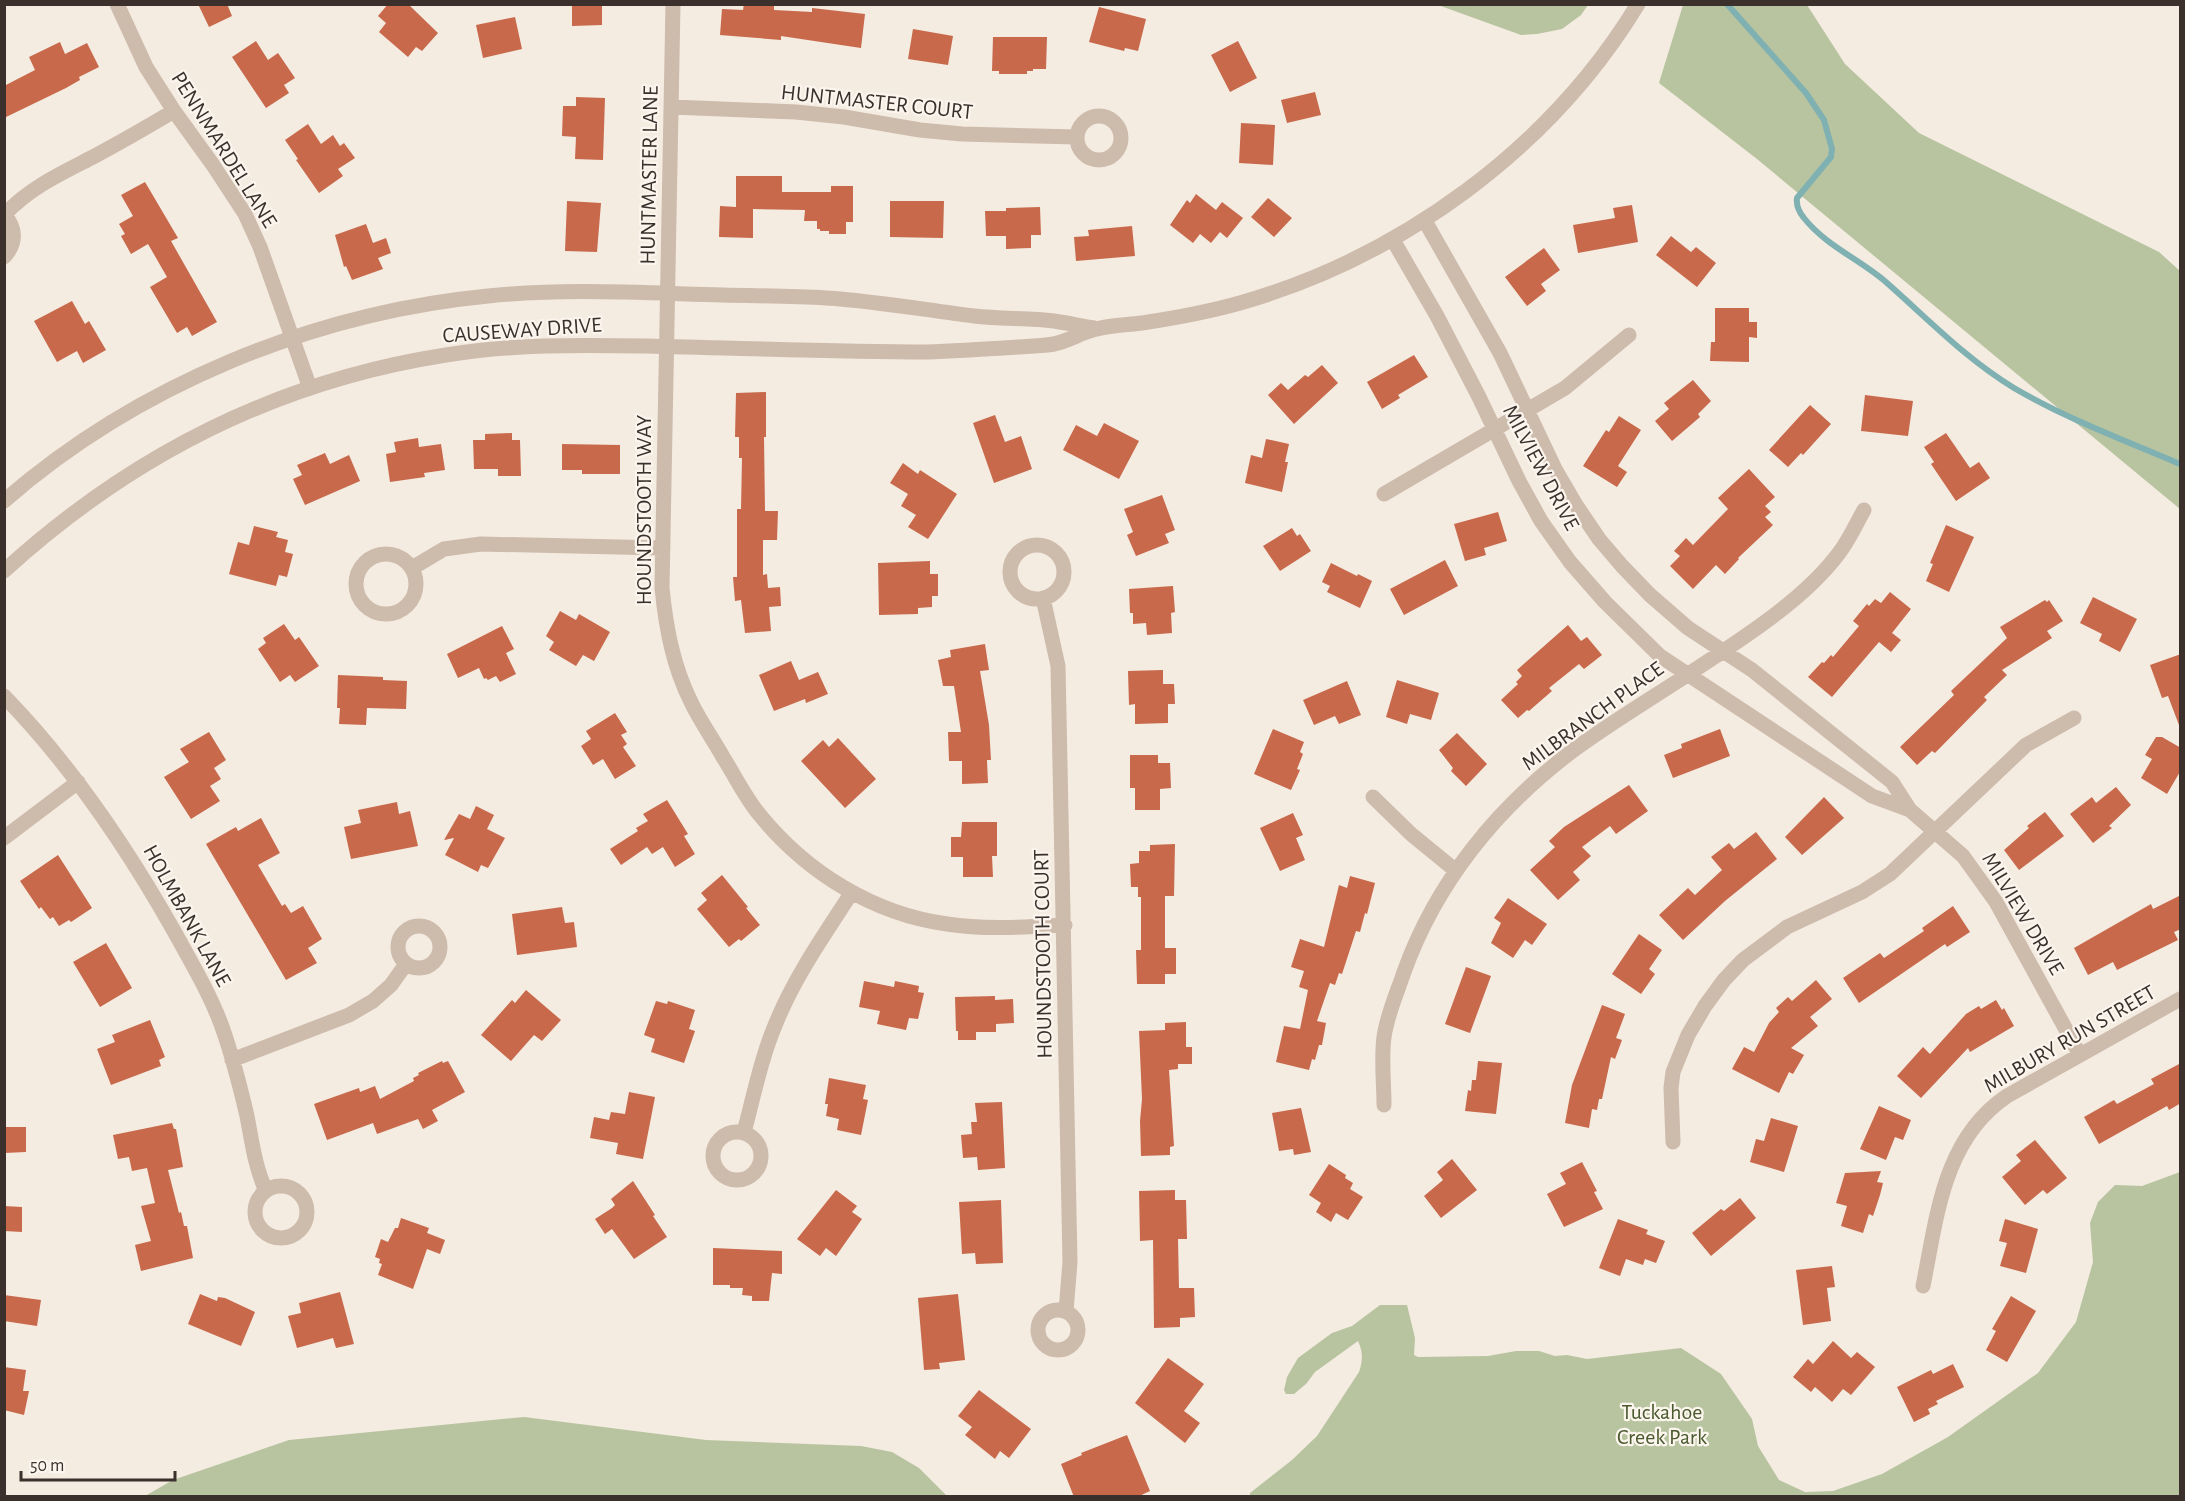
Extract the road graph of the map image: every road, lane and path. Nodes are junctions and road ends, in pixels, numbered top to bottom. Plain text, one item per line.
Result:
1 (117, 4) edge
2 (673, 4) edge
3 (1638, 4) edge
4 (672, 107) junction
5 (174, 111) junction
6 (1077, 137) dead end
7 (5, 214) edge
8 (1425, 221) junction
9 (1393, 240) junction
10 (4, 257) edge
11 (668, 294) junction
12 (1097, 329) junction
13 (1629, 335) dead end
14 (293, 339) junction
15 (666, 346) junction
16 (310, 388) junction
17 (1527, 410) junction
18 (1494, 430) junction
19 (1384, 494) dead end
20 (4, 501) edge
21 (1864, 510) dead end
22 (663, 548) junction
23 (412, 568) junction
24 (4, 571) edge
25 (1043, 598) dead end
26 (1723, 652) junction
27 (1687, 675) junction
28 (4, 696) edge
29 (2074, 718) dead end
30 (78, 782) junction
31 (1373, 796) dead end
32 (1910, 810) junction
33 (1935, 831) junction
34 (4, 838) edge
35 (1455, 870) junction
36 (852, 892) junction
37 (1065, 925) junction
38 (406, 964) dead end
39 (2181, 999) edge
40 (2080, 1055) junction
41 (232, 1060) junction
42 (1384, 1105) dead end
43 (744, 1132) dead end
44 (1673, 1142) dead end
45 (266, 1191) dead end
46 (1923, 1286) dead end
47 (1066, 1311) dead end

1 - 5 street, PENNMARDEL LANE
2 - 4 street, HUNTMASTER LANE
3 - 8 street, CAUSEWAY DRIVE
4 - 6 street, HUNTMASTER COURT
4 - 11 street, HUNTMASTER LANE
5 - 7 street
5 - 14 street, PENNMARDEL LANE
7 - 10 street
8 - 9 street, CAUSEWAY DRIVE
8 - 17 street, MILVIEW DRIVE
9 - 12 street, CAUSEWAY DRIVE
9 - 18 street, MILVIEW DRIVE
11 - 12 street, CAUSEWAY DRIVE
11 - 14 street, CAUSEWAY DRIVE
11 - 15 street, HUNTMASTER LANE
12 - 15 street, CAUSEWAY DRIVE
13 - 17 street
14 - 16 street, PENNMARDEL LANE
14 - 20 street, CAUSEWAY DRIVE
15 - 16 street, CAUSEWAY DRIVE
15 - 22 street, HOUNDSTOOTH WAY
16 - 24 street, CAUSEWAY DRIVE
17 - 18 street
17 - 26 street, MILVIEW DRIVE
18 - 19 street
18 - 27 street, MILVIEW DRIVE
21 - 26 street, MILBRANCH PLACE
22 - 23 street
22 - 36 street, HOUNDSTOOTH WAY
23 - 23 street
25 - 37 street, HOUNDSTOOTH COURT
26 - 27 street, MILBRANCH PLACE
26 - 32 street, MILVIEW DRIVE
27 - 32 street, MILVIEW DRIVE
27 - 35 street, MILBRANCH PLACE
28 - 30 street, HOLMBANK LANE
29 - 33 street
30 - 34 street
30 - 41 street, HOLMBANK LANE
31 - 35 street
32 - 33 street, MILVIEW DRIVE
33 - 40 street, MILVIEW DRIVE
33 - 44 street
35 - 42 street, MILBRANCH PLACE
36 - 37 street, HOUNDSTOOTH WAY
36 - 43 street
37 - 47 street, HOUNDSTOOTH COURT
38 - 41 street
39 - 40 street, MILBURY RUN STREET
40 - 46 street, MILBURY RUN STREET
41 - 45 street, HOLMBANK LANE

